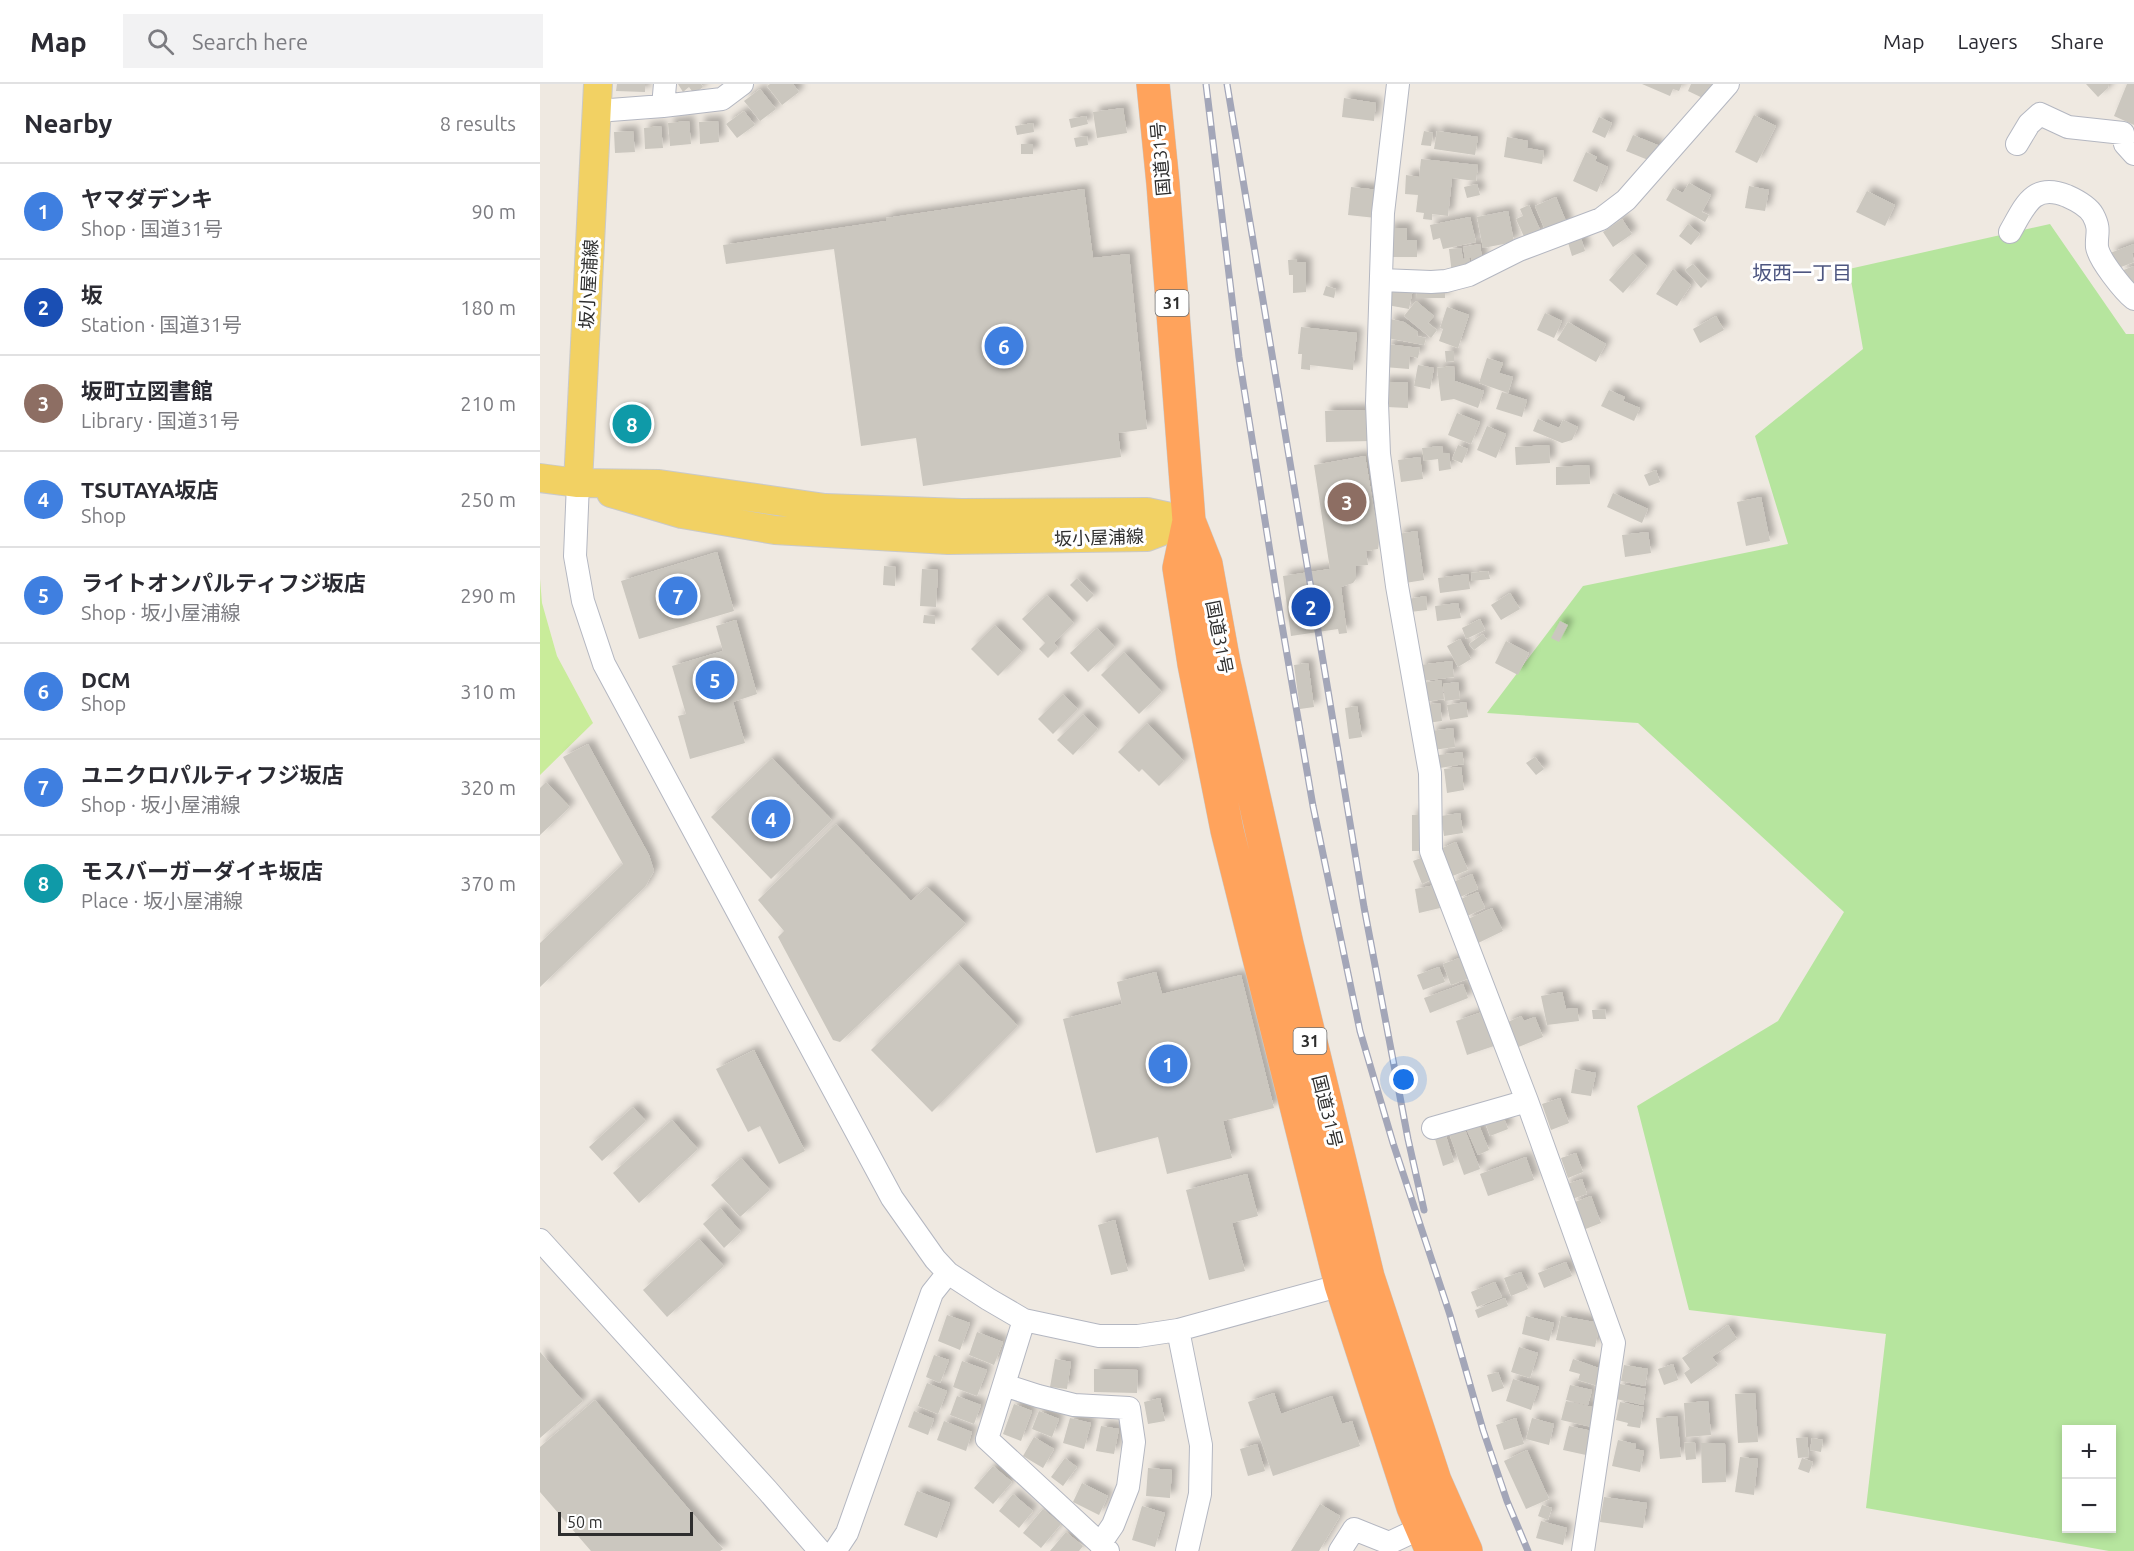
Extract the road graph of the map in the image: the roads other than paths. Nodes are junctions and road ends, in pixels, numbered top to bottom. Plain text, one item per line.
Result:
1 (742, 84) edge
2 (1153, 84) edge
3 (1398, 84) edge
4 (1728, 84) edge
5 (664, 95) edge
6 (598, 97) edge
7 (2017, 144) dead end
8 (2134, 154) edge
9 (2010, 232) dead end
10 (1381, 280) junction
11 (2134, 299) edge
12 (540, 478) edge
13 (578, 483) junction
14 (1189, 521) junction
15 (1527, 1101) junction
16 (1433, 1128) dead end
17 (540, 1240) edge
18 (948, 1273) junction
19 (1355, 1281) junction
20 (1024, 1320) junction
21 (1178, 1330) junction
22 (1004, 1385) junction
23 (1428, 1544) edge
24 (1104, 1547) edge
25 (820, 1551) edge
26 (835, 1551) edge
27 (1187, 1551) edge
28 (1340, 1551) edge
29 (1466, 1551) edge
30 (1584, 1551) edge

1 - 5 street
2 - 14 highway, 国道31号 / 31
3 - 10 street
4 - 10 street
5 - 6 street
6 - 13 main road, 坂小屋浦線
7 - 8 street
9 - 11 street
10 - 15 street
12 - 13 main road, 坂小屋浦線
13 - 14 main road, 坂小屋浦線
13 - 18 street
14 - 19 highway, 国道31号 / 31
15 - 16 street
15 - 30 street
17 - 25 street
18 - 20 street
18 - 26 street
19 - 21 street
19 - 23 highway, 国道31号 / 31
19 - 29 highway, 国道31号 / 31
20 - 21 street
20 - 22 street
21 - 27 street
22 - 24 street
22 - 24 street
23 - 28 street

